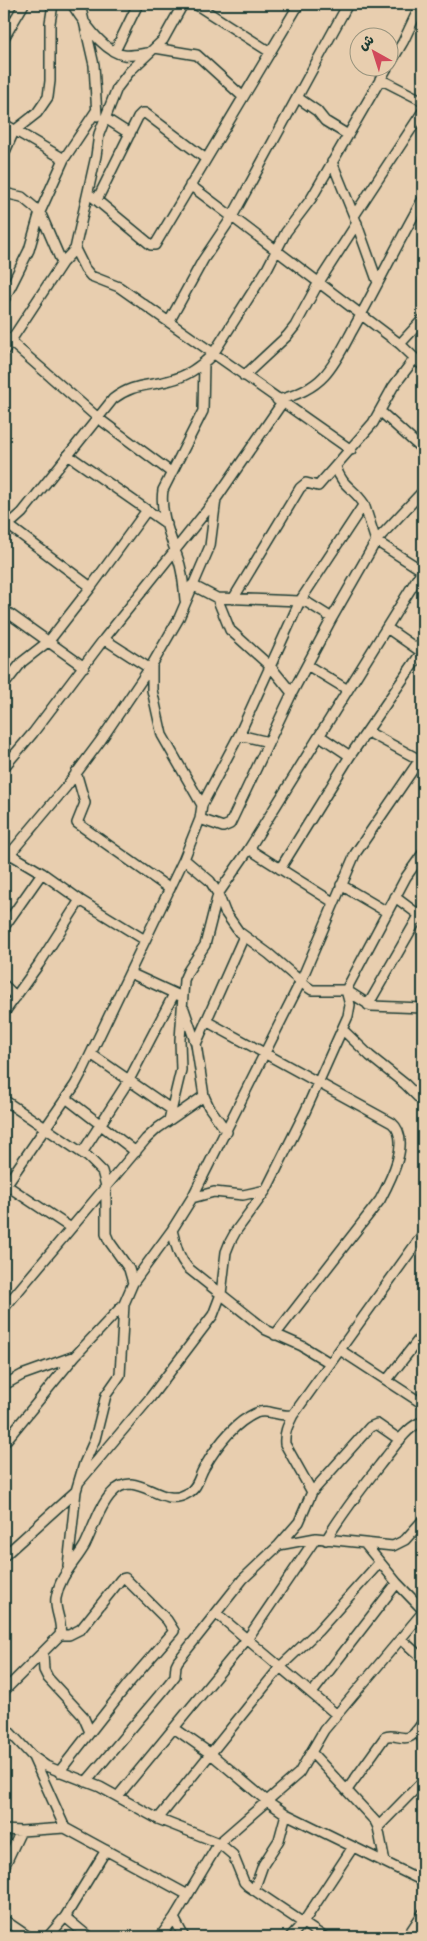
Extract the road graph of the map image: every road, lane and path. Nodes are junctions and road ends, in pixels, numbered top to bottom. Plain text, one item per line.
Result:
1 (24, 4) edge
2 (53, 4) edge
3 (72, 4) edge
4 (80, 4) edge
5 (138, 4) edge
6 (182, 4) edge
7 (195, 4) edge
8 (299, 4) edge
9 (348, 4) edge
10 (422, 4) edge
11 (84, 24) junction
12 (4, 38) edge
13 (400, 47) edge
14 (155, 48) junction
15 (115, 51) junction
16 (270, 52) junction
17 (147, 54) junction
18 (380, 79) joint
19 (242, 96) junction
20 (298, 98) junction
21 (423, 101) edge
22 (423, 111) edge
23 (96, 112) junction
24 (104, 118) junction
25 (4, 124) edge
26 (14, 131) junction
27 (99, 134) junction
28 (130, 134) junction
29 (348, 135) junction
30 (4, 154) edge
31 (206, 158) junction
32 (64, 159) junction
33 (332, 162) junction
34 (190, 185) junction
35 (4, 193) edge
36 (88, 193) junction
37 (423, 199) edge
38 (97, 200) junction
39 (40, 212) junction
40 (232, 217) junction
41 (356, 220) junction
42 (75, 249) junction
43 (277, 250) junction
44 (62, 263) junction
45 (318, 282) junction
46 (378, 283) junction
47 (4, 300) edge
48 (361, 316) junction
49 (423, 318) edge
50 (169, 322) junction
51 (7, 338) edge
52 (400, 344) junction
53 (4, 351) edge
54 (213, 354) junction
55 (414, 358) junction
56 (204, 363) junction
57 (423, 366) edge
58 (244, 376) junction
59 (280, 402) junction
60 (380, 412) junction
61 (98, 418) junction
62 (351, 450) junction
63 (423, 450) edge
64 (68, 455) junction
65 (336, 467) junction
66 (172, 473) junction
67 (423, 490) edge
68 (216, 499) junction
69 (364, 504) junction
70 (147, 510) junction
71 (4, 523) edge
72 (167, 524) junction
73 (376, 541) junction
74 (175, 551) junction
75 (423, 570) edge
76 (192, 585) junction
77 (91, 587) junction
78 (217, 598) junction
79 (233, 599) junction
80 (185, 600) junction
81 (300, 601) junction
82 (4, 610) edge
83 (332, 618) junction
84 (387, 628) junction
85 (104, 639) junction
86 (49, 641) junction
87 (423, 651) edge
88 (151, 665) junction
89 (307, 665) junction
90 (84, 667) junction
91 (271, 667) junction
92 (4, 685) edge
93 (348, 690) junction
94 (292, 694) junction
95 (368, 732) junction
96 (239, 735) junction
97 (320, 736) junction
98 (269, 742) junction
99 (350, 756) junction
100 (422, 757) edge
101 (4, 767) edge
102 (76, 772) junction
103 (202, 805) junction
104 (200, 819) junction
105 (249, 849) junction
106 (423, 853) edge
107 (7, 857) edge
108 (184, 859) junction
109 (280, 869) junction
110 (42, 873) junction
111 (341, 885) junction
112 (170, 889) junction
113 (218, 894) junction
114 (395, 898) junction
115 (80, 900) junction
116 (333, 902) junction
117 (387, 912) junction
118 (422, 914) edge
119 (4, 927) edge
120 (244, 936) junction
121 (145, 940) junction
122 (130, 973) junction
123 (301, 981) junction
124 (4, 985) edge
125 (346, 990) junction
126 (16, 997) junction
127 (180, 998) junction
128 (368, 1005) junction
129 (423, 1008) edge
130 (4, 1013) edge
131 (206, 1021) junction
132 (343, 1030) junction
133 (196, 1044) junction
134 (91, 1054) junction
135 (265, 1055) junction
136 (129, 1080) junction
137 (320, 1082) junction
138 (204, 1096) junction
139 (66, 1098) junction
140 (4, 1100) edge
141 (423, 1102) edge
142 (172, 1110) junction
143 (169, 1120) junction
144 (102, 1125) junction
145 (44, 1128) junction
146 (227, 1132) junction
147 (136, 1152) junction
148 (82, 1153) junction
149 (5, 1186) edge
150 (106, 1186) junction
151 (266, 1190) junction
152 (192, 1198) junction
153 (71, 1228) junction
154 (172, 1230) junction
155 (423, 1234) edge
156 (133, 1282) junction
157 (221, 1294) junction
158 (124, 1304) junction
159 (4, 1308) edge
160 (423, 1334) edge
161 (275, 1335) junction
162 (340, 1350) junction
163 (76, 1356) junction
164 (330, 1363) junction
165 (387, 1380) junction
166 (4, 1385) edge
167 (423, 1404) edge
168 (293, 1414) junction
169 (423, 1426) edge
170 (400, 1440) junction
171 (4, 1443) edge
172 (79, 1482) junction
173 (76, 1491) junction
174 (312, 1492) junction
175 (423, 1520) edge
176 (316, 1538) junction
177 (326, 1540) junction
178 (365, 1544) junction
179 (279, 1545) junction
180 (4, 1556) edge
181 (380, 1562) junction
182 (68, 1567) junction
183 (397, 1583) junction
184 (423, 1611) edge
185 (216, 1613) junction
186 (60, 1635) junction
187 (248, 1638) junction
188 (401, 1639) junction
189 (43, 1653) junction
190 (423, 1659) edge
191 (281, 1666) junction
192 (4, 1691) edge
193 (312, 1693) junction
194 (337, 1715) junction
195 (423, 1722) edge
196 (4, 1726) edge
197 (174, 1728) junction
198 (416, 1731) junction
199 (90, 1732) junction
200 (423, 1740) edge
201 (311, 1752) junction
202 (212, 1754) junction
203 (32, 1756) junction
204 (58, 1772) junction
205 (423, 1781) edge
206 (86, 1782) junction
207 (347, 1790) junction
208 (118, 1796) junction
209 (267, 1801) junction
210 (286, 1814) junction
211 (158, 1819) junction
212 (378, 1827) junction
213 (65, 1828) junction
214 (4, 1830) edge
215 (21, 1831) junction
216 (220, 1843) junction
217 (353, 1847) junction
218 (106, 1850) junction
219 (385, 1862) junction
220 (4, 1867) edge
221 (423, 1881) edge
222 (254, 1890) junction
223 (188, 1896) junction
224 (423, 1913) edge
225 (65, 1917) junction
226 (174, 1918) junction
227 (4, 1920) edge
228 (303, 1923) junction
229 (30, 1937) edge
230 (48, 1937) edge
231 (88, 1937) edge
232 (160, 1937) edge
233 (184, 1937) edge
234 (290, 1937) edge
235 (324, 1937) edge
236 (407, 1937) edge

1 - 12 street
2 - 26 street
3 - 11 street
4 - 11 street
5 - 15 street
6 - 14 street
7 - 16 street
8 - 16 street
9 - 20 street
10 - 13 street
11 - 15 street
11 - 23 street
14 - 17 street
14 - 19 street
15 - 17 street
16 - 19 street
17 - 24 street
18 - 21 street
18 - 29 street
19 - 31 street
20 - 29 street
20 - 40 street
22 - 41 street
23 - 27 street
23 - 32 street
24 - 27 street
24 - 28 street
25 - 26 street
26 - 30 street
26 - 32 street
27 - 36 street
28 - 31 street
28 - 38 street
29 - 33 street
31 - 34 street
32 - 39 street
33 - 41 street
33 - 43 street
34 - 38 street
34 - 40 street
35 - 39 street
36 - 38 street
36 - 42 street
37 - 46 street
39 - 44 street
39 - 47 street
40 - 43 street
40 - 50 street
41 - 45 street
41 - 46 street
42 - 44 street
42 - 50 street
43 - 45 street
43 - 54 street
44 - 51 street
45 - 48 street
45 - 58 street
46 - 48 street
48 - 52 street
48 - 59 street
49 - 52 street
50 - 54 street
51 - 53 street
51 - 61 street
52 - 55 street
54 - 56 street
54 - 58 street
55 - 57 street
55 - 60 street
56 - 61 street
56 - 66 street
58 - 59 street
59 - 62 street
59 - 68 street
60 - 62 street
60 - 63 street
61 - 64 street
61 - 66 street
62 - 65 street
64 - 70 street
64 - 71 street
65 - 69 street
65 - 79 street
66 - 72 street
67 - 73 street
68 - 74 street
68 - 76 street
69 - 73 street
69 - 81 street
70 - 72 street
70 - 77 street
71 - 77 street
72 - 74 street
73 - 75 street
73 - 83 street
74 - 80 street
74 - 85 street
75 - 84 street
76 - 78 street
76 - 80 street
77 - 86 street
78 - 79 street
78 - 91 street
79 - 81 street
80 - 88 street
81 - 83 street
81 - 91 street
82 - 86 street
83 - 89 street
84 - 87 street
84 - 93 street
85 - 88 street
85 - 90 street
86 - 90 street
86 - 92 street
87 - 95 street
88 - 102 street
88 - 103 street
89 - 93 street
89 - 94 street
90 - 101 street
91 - 94 street
91 - 96 street
93 - 97 street
94 - 98 street
95 - 99 street
95 - 100 street
96 - 98 street
96 - 103 street
97 - 99 street
97 - 105 street
98 - 104 street
99 - 109 street
100 - 111 street
102 - 107 street
102 - 112 street
103 - 104 street
104 - 108 street
105 - 109 street
105 - 113 street
106 - 114 street
107 - 110 street
108 - 112 street
108 - 113 street
109 - 116 street
110 - 115 street
110 - 119 street
111 - 116 street
111 - 117 street
112 - 121 street
113 - 120 street
113 - 127 street
114 - 117 street
114 - 118 street
115 - 121 street
115 - 126 street
116 - 123 street
117 - 125 street
118 - 128 street
120 - 123 street
120 - 131 street
121 - 122 street
122 - 127 street
122 - 134 street
123 - 125 street
123 - 135 street
124 - 126 street
125 - 128 street
125 - 132 street
126 - 130 street
127 - 133 street
127 - 136 street
127 - 142 street
128 - 129 street
131 - 133 street
131 - 135 street
132 - 137 street
132 - 141 street
133 - 138 street
134 - 136 street
134 - 139 street
135 - 137 street
135 - 146 street
136 - 142 street
136 - 144 street
137 - 151 street
137 - 161 street
138 - 143 street
138 - 146 street
139 - 144 street
139 - 145 street
140 - 145 street
142 - 143 street
143 - 147 street
144 - 147 street
144 - 148 street
145 - 148 street
145 - 149 street
146 - 152 street
147 - 150 street
148 - 150 street
149 - 153 street
150 - 153 street
150 - 156 street
151 - 152 street
151 - 157 street
152 - 154 street
153 - 159 street
154 - 156 street
154 - 157 street
155 - 162 street
156 - 158 street
157 - 161 street
157 - 172 street
158 - 163 street
158 - 172 street
160 - 165 street
161 - 164 street
162 - 164 street
162 - 165 street
163 - 166 street
163 - 171 street
164 - 168 street
165 - 167 street
168 - 174 street
168 - 182 street
169 - 170 street
170 - 174 street
170 - 177 street
172 - 173 street
173 - 180 street
173 - 182 street
174 - 179 street
175 - 178 street
176 - 177 street
176 - 179 street
176 - 187 street
177 - 178 street
178 - 181 street
179 - 185 street
181 - 183 street
181 - 191 street
182 - 186 street
183 - 184 street
183 - 193 street
184 - 188 street
185 - 187 street
185 - 206 street
186 - 189 street
186 - 199 street
187 - 191 street
187 - 197 street
188 - 190 street
188 - 194 street
189 - 192 street
189 - 199 street
191 - 193 street
191 - 202 street
193 - 194 street
194 - 201 street
195 - 198 street
196 - 203 street
197 - 202 street
197 - 208 street
198 - 200 street
198 - 207 street
199 - 204 street
201 - 207 street
201 - 209 street
202 - 209 street
202 - 211 street
203 - 204 street
203 - 213 street
204 - 206 street
205 - 212 street
206 - 208 street
207 - 212 street
208 - 211 street
209 - 210 street
209 - 216 street
210 - 217 street
210 - 222 street
211 - 216 street
212 - 219 street
213 - 215 street
213 - 218 street
214 - 215 street
215 - 220 street
216 - 222 street
216 - 223 street
217 - 219 street
217 - 228 street
218 - 223 street
218 - 225 street
219 - 221 street
222 - 228 street
223 - 226 street
224 - 236 street
225 - 230 street
225 - 231 street
226 - 232 street
226 - 233 street
227 - 229 street
228 - 234 street
228 - 235 street

